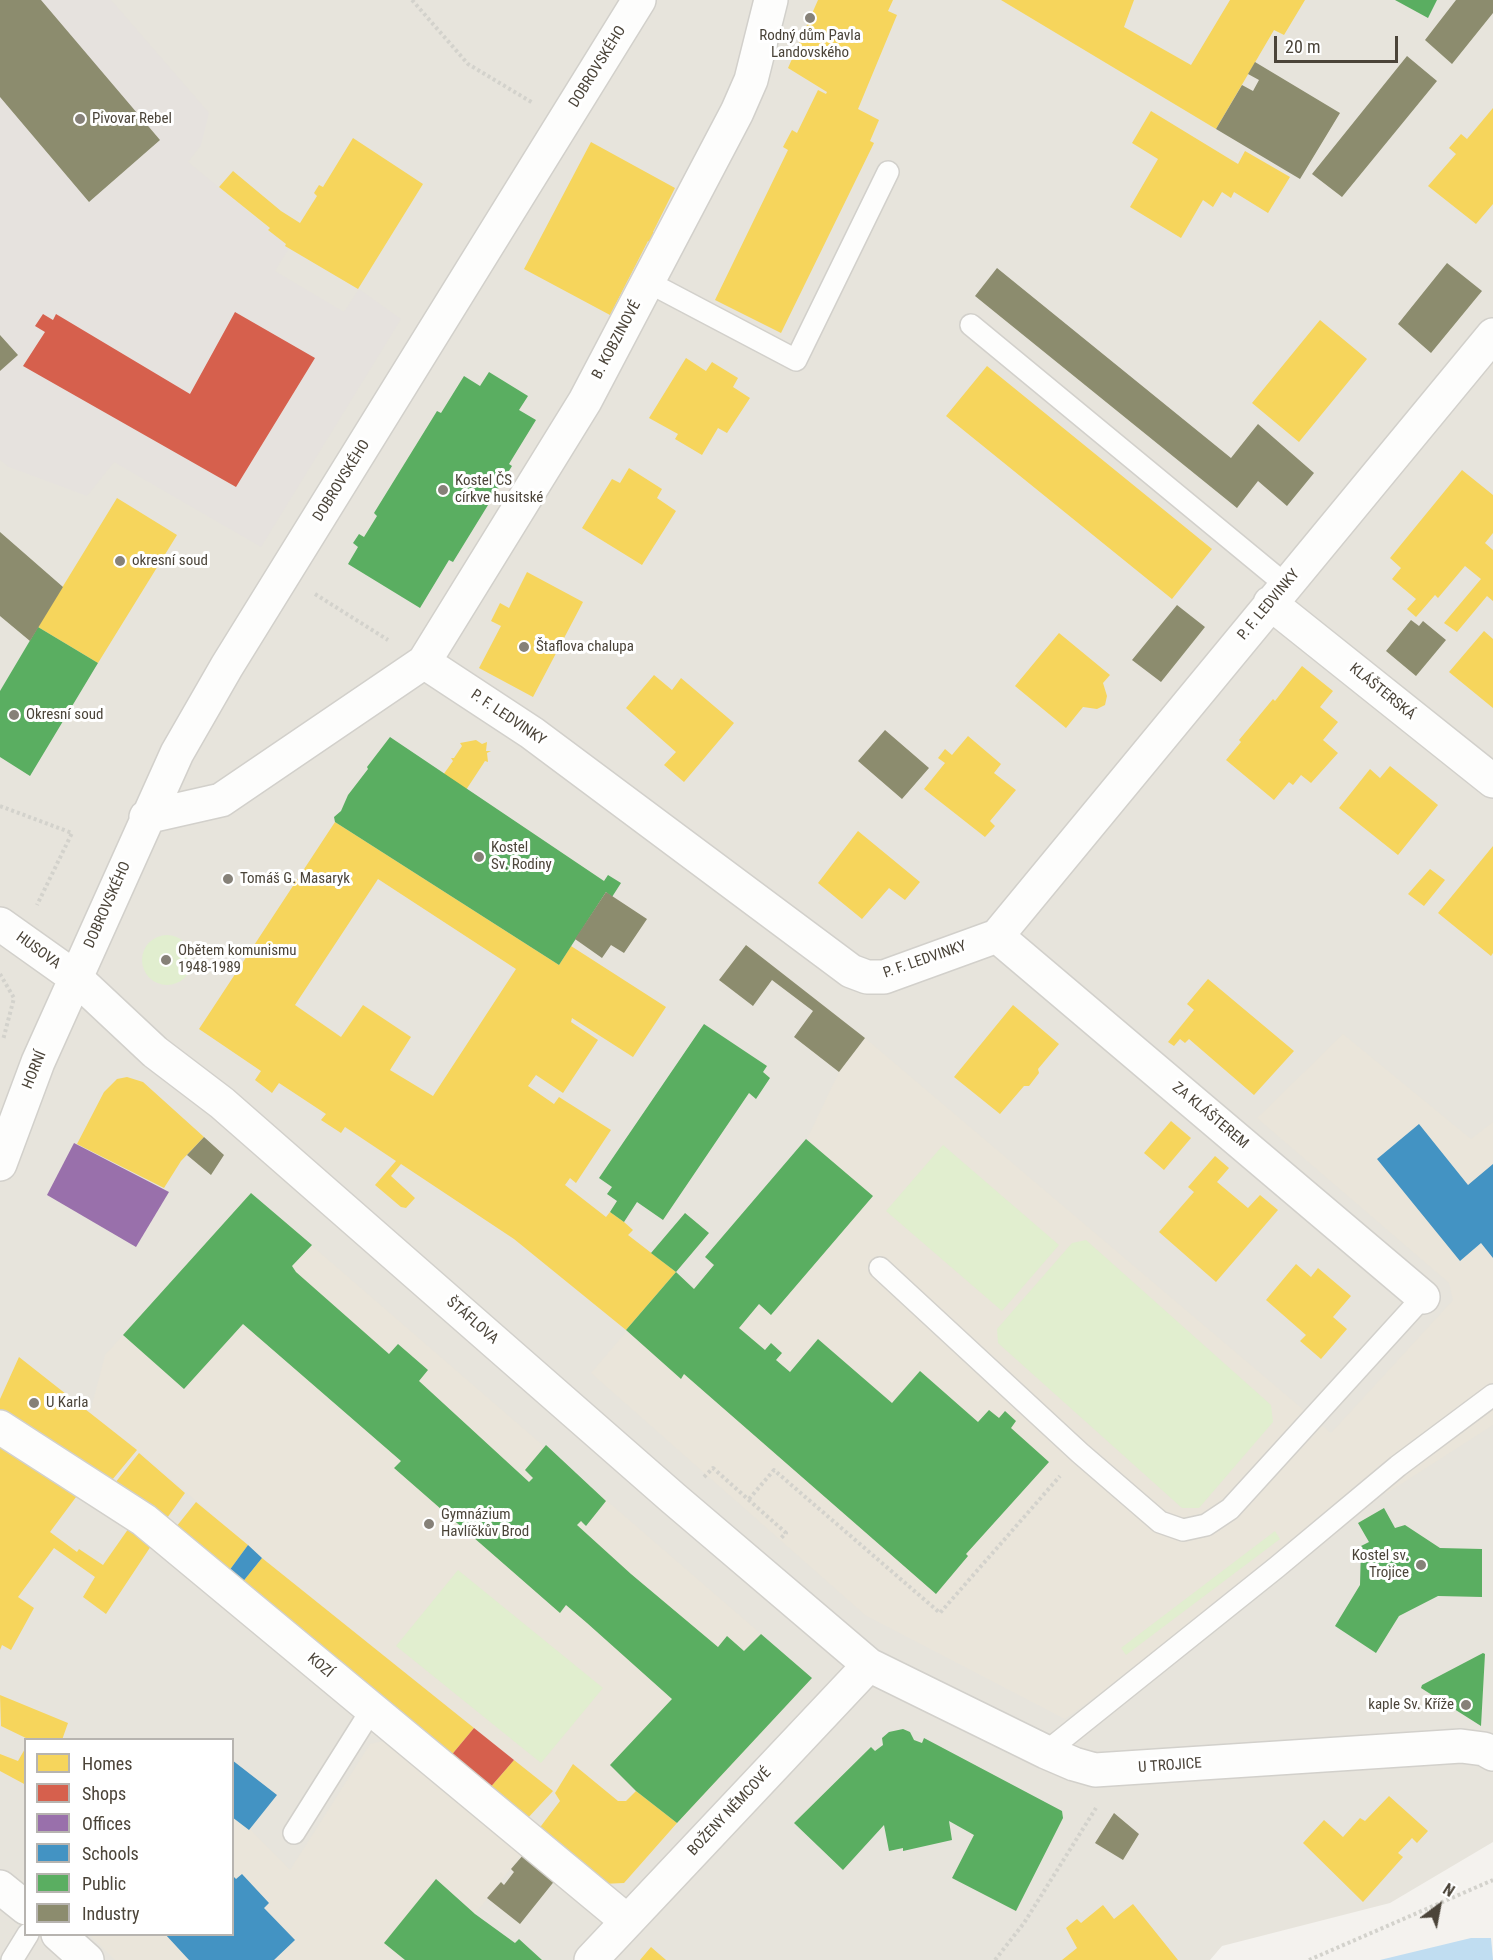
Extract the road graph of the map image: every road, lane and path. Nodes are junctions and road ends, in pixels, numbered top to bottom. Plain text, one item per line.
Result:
1 (412, 0) edge
2 (639, 0) edge
3 (771, 0) edge
4 (564, 122) junction
5 (888, 172) dead end
6 (648, 282) junction
7 (972, 325) dead end
8 (1493, 335) edge
9 (284, 575) junction
10 (1278, 594) junction
11 (424, 662) junction
12 (1493, 781) edge
13 (0, 806) edge
14 (146, 817) junction
15 (11, 931) edge
16 (997, 936) junction
17 (0, 974) edge
18 (76, 978) junction
19 (3, 1042) dead end
20 (0, 1164) edge
21 (880, 1269) dead end
22 (1423, 1296) joint
23 (1493, 1395) edge
24 (0, 1427) edge
25 (1080, 1453) junction
26 (699, 1482) dead end
27 (749, 1499) junction
28 (774, 1546) dead end
29 (868, 1665) junction
30 (372, 1709) junction
31 (1046, 1752) junction
32 (1493, 1754) edge
33 (1120, 1769) junction
34 (294, 1833) dead end
35 (1493, 1880) edge
36 (0, 1887) edge
37 (24, 1906) edge
38 (627, 1921) junction
39 (27, 1936) edge
40 (59, 1936) edge
41 (12, 1960) edge
42 (87, 1960) edge
43 (591, 1960) edge
44 (995, 1960) edge
45 (1309, 1960) edge

1 - 4 path
2 - 4 street, DOBROVSKÉHO
3 - 6 street, B. KOBZINOVÉ
4 - 9 street, DOBROVSKÉHO
5 - 6 lane
6 - 11 street, B. KOBZINOVÉ
7 - 10 lane
8 - 10 street, P. F. LEDVINKY
9 - 11 path
9 - 14 street, DOBROVSKÉHO
10 - 12 street, KLÁŠTERSKÁ
10 - 16 street, P. F. LEDVINKY
11 - 14 street
11 - 16 street, P. F. LEDVINKY
13 - 15 path
14 - 18 street, DOBROVSKÉHO
15 - 18 street, HUSOVA
16 - 22 street, ZA KLÁŠTEREM
17 - 19 path
18 - 20 street, HORNÍ
18 - 29 street, ŠTÁFLOVA
21 - 25 lane
22 - 25 lane
23 - 31 lane
24 - 30 street, KOZÍ
25 - 27 path
26 - 27 path
27 - 28 path
29 - 31 street, U TROJICE
29 - 38 street, BOŽENY NĚMCOVÉ
30 - 34 lane
30 - 38 street, KOZÍ
31 - 33 street, U TROJICE
32 - 33 street, U TROJICE
33 - 44 path
35 - 45 path
36 - 37 street
38 - 43 street, BOŽENY NĚMCOVÉ
39 - 41 lane
40 - 42 street

